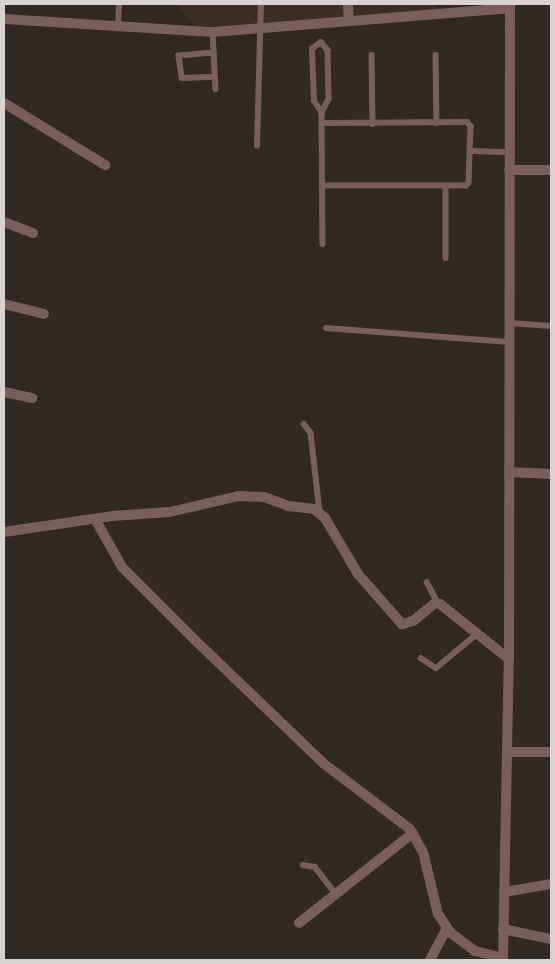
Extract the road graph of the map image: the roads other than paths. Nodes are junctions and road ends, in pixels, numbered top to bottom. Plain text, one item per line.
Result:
1 (119, 4) edge
2 (260, 4) edge
3 (348, 4) edge
4 (509, 6) edge
5 (4, 19) edge
6 (349, 21) junction
7 (118, 26) junction
8 (260, 31) junction
9 (213, 32) junction
10 (214, 53) junction
11 (436, 54) dead end
12 (372, 55) dead end
13 (215, 78) junction
14 (216, 89) dead end
15 (4, 103) edge
16 (322, 113) junction
17 (322, 123) junction
18 (437, 123) junction
19 (373, 124) junction
20 (258, 146) dead end
21 (471, 151) junction
22 (509, 152) junction
23 (105, 165) dead end
24 (509, 170) junction
25 (551, 170) edge
26 (323, 186) junction
27 (446, 186) junction
28 (4, 222) edge
29 (34, 233) dead end
30 (323, 244) dead end
31 (446, 258) dead end
32 (4, 304) edge
33 (44, 314) dead end
34 (509, 323) junction
35 (551, 326) edge
36 (326, 328) dead end
37 (508, 342) junction
38 (4, 392) edge
39 (32, 398) dead end
40 (304, 424) dead end
41 (509, 472) junction
42 (551, 474) edge
43 (320, 512) junction
44 (95, 519) junction
45 (4, 532) edge
46 (427, 582) dead end
47 (438, 603) junction
48 (477, 634) junction
49 (421, 658) dead end
50 (509, 659) junction
51 (507, 752) junction
52 (551, 752) edge
53 (413, 834) junction
54 (303, 865) dead end
55 (551, 884) edge
56 (504, 892) junction
57 (337, 895) junction
58 (299, 923) dead end
59 (447, 928) junction
60 (504, 929) junction
61 (551, 939) edge
62 (503, 959) edge
63 (430, 960) edge

1 - 7 lane
2 - 8 lane
3 - 6 street
4 - 6 street
4 - 22 street
5 - 7 street
6 - 8 street
7 - 9 street
8 - 9 street
8 - 20 lane
9 - 10 lane
10 - 13 lane
10 - 13 lane
11 - 18 lane
12 - 19 lane
13 - 14 lane
15 - 23 street
16 - 16 lane
16 - 17 lane
17 - 19 lane
17 - 26 lane
18 - 19 lane
18 - 21 lane
21 - 22 lane
21 - 27 lane
22 - 24 street
24 - 25 street
24 - 34 street
26 - 27 lane
26 - 30 lane
27 - 31 lane
28 - 29 street
32 - 33 street
34 - 35 lane
34 - 37 street
36 - 37 lane
37 - 41 street
38 - 39 street
40 - 43 lane
41 - 42 street
41 - 50 street
43 - 44 street
43 - 47 street
44 - 45 street
44 - 53 street
46 - 47 lane
47 - 48 street
48 - 49 lane
48 - 50 street
50 - 51 street
51 - 52 street
51 - 56 street
53 - 57 street
53 - 59 street
54 - 57 lane
55 - 56 street
56 - 60 street
57 - 58 street
59 - 62 street
59 - 63 street
60 - 61 street
60 - 62 street

